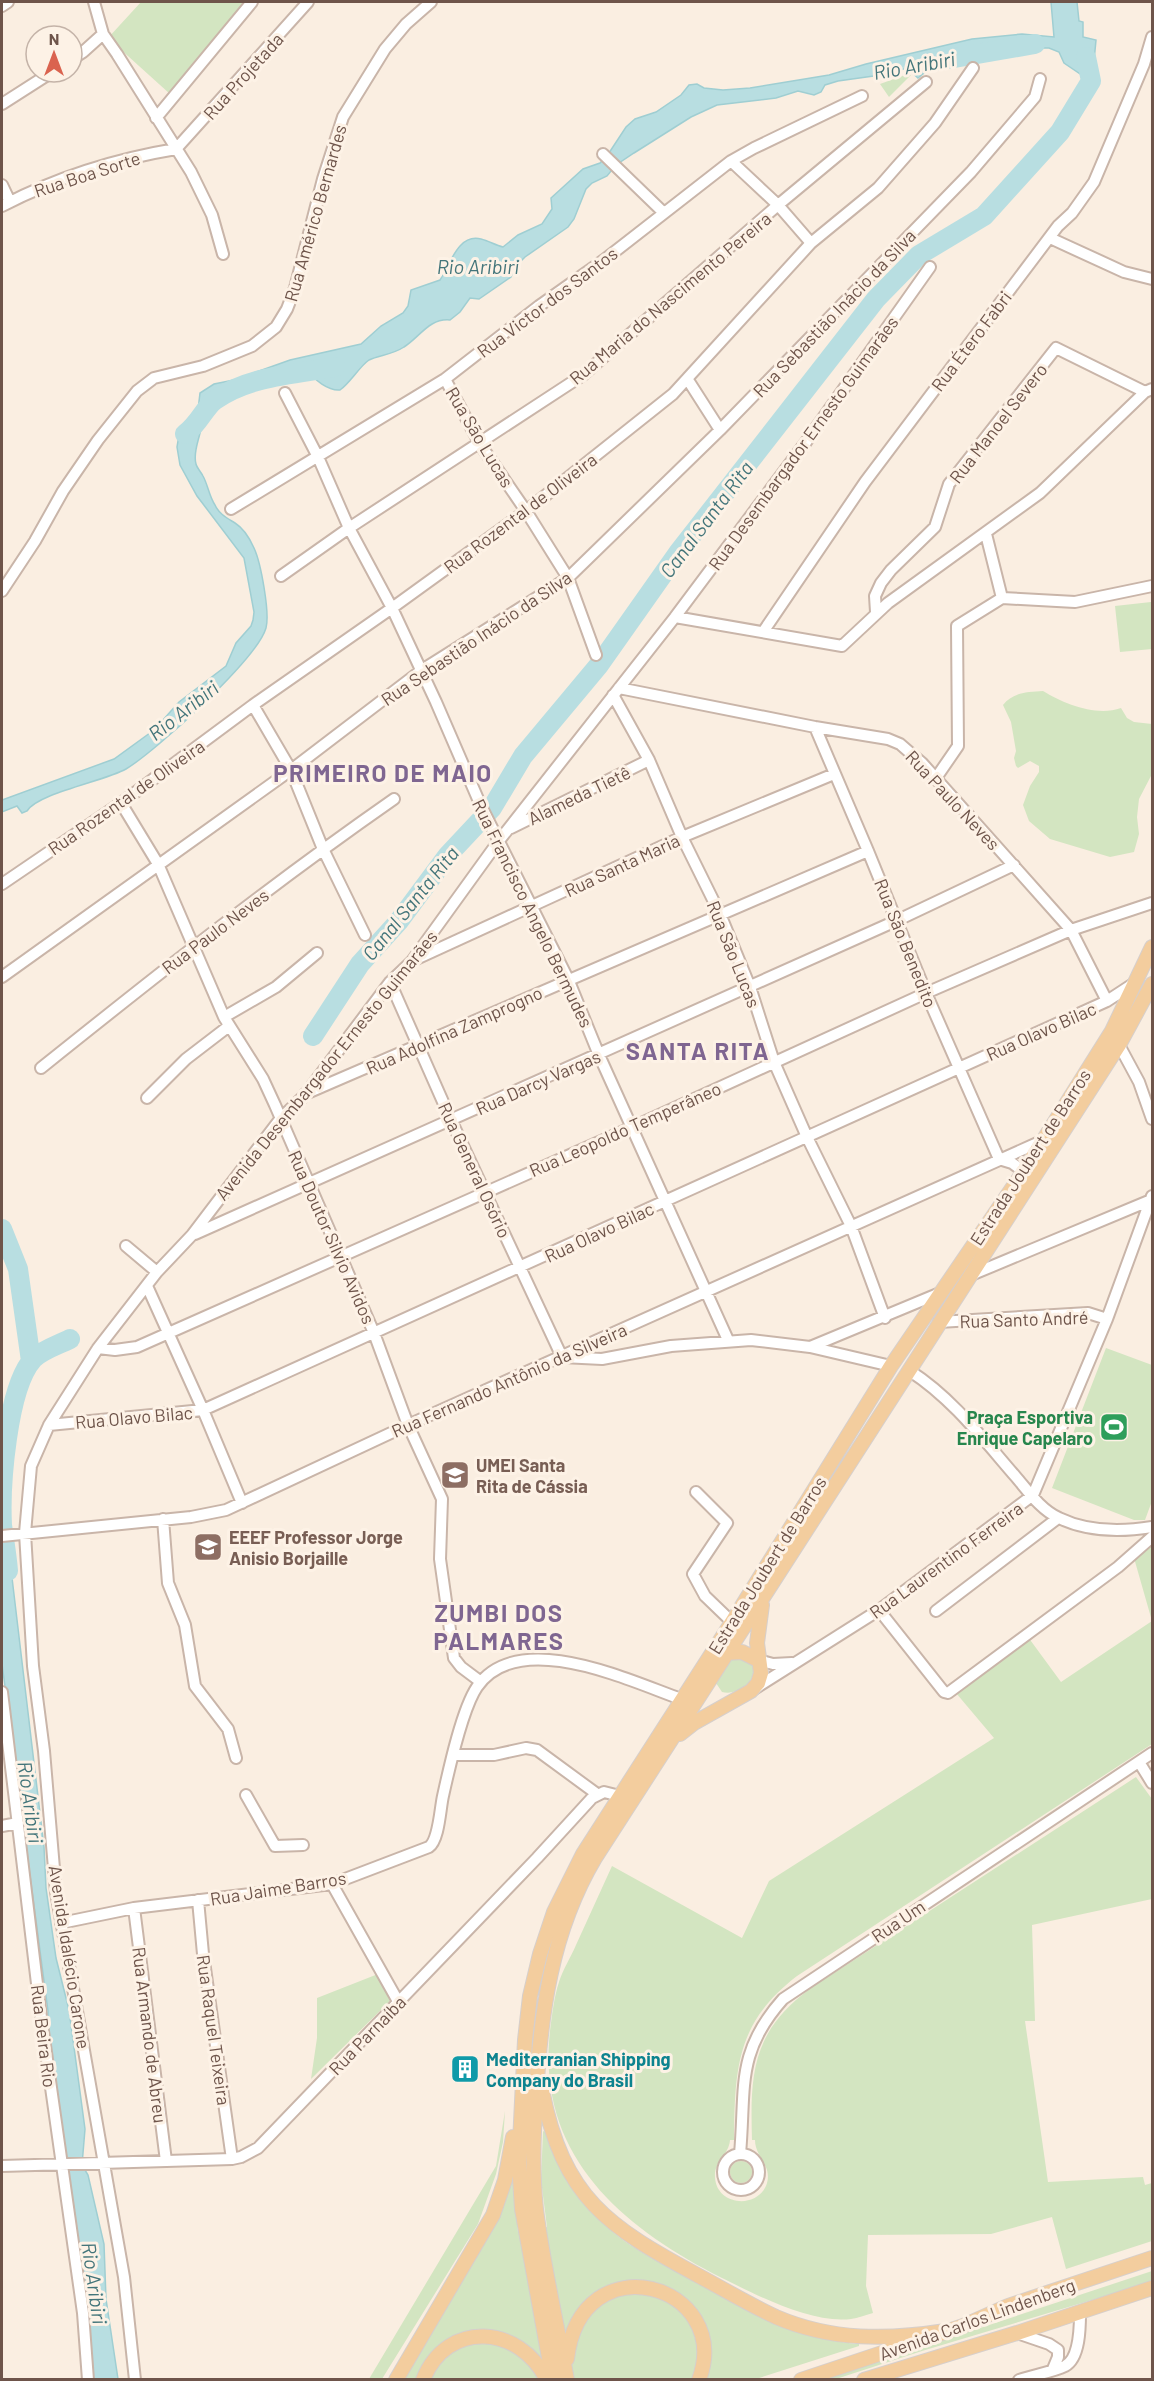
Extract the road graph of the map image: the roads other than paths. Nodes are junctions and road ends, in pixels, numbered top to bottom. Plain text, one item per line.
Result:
1 (8, 2) edge
2 (94, 2) edge
3 (252, 2) edge
4 (308, 2) edge
5 (431, 2) edge
6 (2, 6) edge
7 (103, 34) junction
8 (1152, 37) edge
9 (84, 49) edge
10 (973, 68) dead end
11 (1040, 79) dead end
12 (926, 82) dead end
13 (33, 84) edge
14 (862, 96) dead end
15 (2, 104) edge
16 (156, 118) junction
17 (176, 149) junction
18 (603, 154) dead end
19 (731, 161) junction
20 (2, 185) edge
21 (6, 204) edge
22 (778, 205) junction
23 (664, 213) junction
24 (1050, 238) junction
25 (811, 243) junction
26 (223, 254) dead end
27 (930, 267) dead end
28 (1152, 279) edge
29 (445, 379) junction
30 (688, 380) junction
31 (1149, 391) edge
32 (285, 393) dead end
33 (720, 430) junction
34 (480, 444) junction
35 (318, 457) junction
36 (231, 509) dead end
37 (526, 511) junction
38 (349, 528) junction
39 (986, 534) junction
40 (281, 576) dead end
41 (568, 578) junction
42 (1152, 586) edge
43 (2, 591) edge
44 (1002, 598) junction
45 (392, 608) junction
46 (876, 612) junction
47 (675, 617) junction
48 (762, 632) junction
49 (596, 655) dead end
50 (422, 670) junction
51 (616, 691) junction
52 (254, 705) junction
53 (815, 727) junction
54 (648, 760) junction
55 (291, 770) junction
56 (834, 774) junction
57 (936, 778) junction
58 (394, 799) dead end
59 (121, 803) junction
60 (508, 829) junction
61 (682, 837) junction
62 (498, 842) junction
63 (323, 849) junction
64 (868, 850) junction
65 (158, 864) junction
66 (1014, 865) junction
67 (2, 884) edge
68 (1152, 903) edge
69 (531, 907) junction
70 (720, 914) junction
71 (898, 920) junction
72 (1071, 930) junction
73 (366, 934) dead end
74 (194, 946) junction
75 (1152, 946) edge
76 (317, 953) dead end
77 (412, 961) junction
78 (2, 977) edge
79 (568, 979) junction
80 (390, 982) junction
81 (1133, 984) junction
82 (1152, 984) edge
83 (750, 987) junction
84 (926, 993) junction
85 (1107, 1001) junction
86 (227, 1022) junction
87 (1119, 1045) junction
88 (419, 1047) junction
89 (599, 1055) junction
90 (774, 1062) junction
91 (41, 1068) dead end
92 (959, 1068) junction
93 (305, 1095) junction
94 (147, 1098) dead end
95 (281, 1118) junction
96 (1152, 1119) edge
97 (452, 1120) junction
98 (633, 1127) junction
99 (807, 1137) junction
100 (1044, 1140) junction
101 (999, 1159) junction
102 (1029, 1175) junction
103 (309, 1184) junction
104 (486, 1191) junction
105 (1152, 1198) edge
106 (666, 1201) junction
107 (851, 1226) junction
108 (192, 1235) junction
109 (126, 1246) dead end
110 (342, 1257) junction
111 (521, 1268) junction
112 (157, 1272) junction
113 (971, 1275) junction
114 (147, 1286) junction
115 (705, 1293) junction
116 (940, 1293) junction
117 (885, 1317) junction
118 (1107, 1319) junction
119 (939, 1322) junction
120 (374, 1333) junction
121 (168, 1334) junction
122 (728, 1340) junction
123 (810, 1347) junction
124 (98, 1348) junction
125 (562, 1357) junction
126 (891, 1366) junction
127 (910, 1371) junction
128 (203, 1410) junction
129 (49, 1425) junction
130 (408, 1425) junction
131 (696, 1492) dead end
132 (1033, 1495) junction
133 (242, 1503) junction
134 (1058, 1518) junction
135 (163, 1519) junction
136 (1152, 1527) edge
137 (25, 1533) junction
138 (6, 1535) edge
139 (1152, 1537) edge
140 (764, 1597) junction
141 (879, 1610) junction
142 (936, 1611) dead end
143 (732, 1622) junction
144 (729, 1652) junction
145 (709, 1658) junction
146 (758, 1660) junction
147 (798, 1661) junction
148 (481, 1682) junction
149 (751, 1691) junction
150 (2, 1692) edge
151 (681, 1699) junction
152 (666, 1748) junction
153 (1152, 1753) edge
154 (454, 1755) junction
155 (236, 1758) dead end
156 (1139, 1762) junction
157 (1152, 1783) edge
158 (597, 1794) junction
159 (246, 1795) dead end
160 (620, 1796) junction
161 (18, 1823) junction
162 (2, 1826) edge
163 (303, 1845) dead end
164 (332, 1884) junction
165 (198, 1900) junction
166 (134, 1908) junction
167 (61, 1923) junction
168 (399, 2002) junction
169 (537, 2067) junction
170 (523, 2082) junction
171 (740, 2154) dead end
172 (232, 2159) junction
173 (166, 2161) junction
174 (105, 2164) junction
175 (62, 2165) junction
176 (2, 2166) edge
177 (532, 2230) junction
178 (1152, 2258) edge
179 (1152, 2288) edge
180 (1080, 2313) junction
181 (946, 2331) junction
182 (1017, 2333) junction
183 (928, 2359) junction
184 (1053, 2369) junction
185 (562, 2377) edge
186 (88, 2379) edge
187 (135, 2379) edge
188 (396, 2379) edge
189 (423, 2379) edge
190 (547, 2379) edge
191 (699, 2379) edge
192 (801, 2379) edge
193 (864, 2379) edge
194 (888, 2379) edge
195 (1020, 2379) edge

1 - 6 street
2 - 7 street
3 - 16 street
4 - 17 street, Rua Projetada
5 - 43 street, Rua Américo Bernardes
7 - 9 street
7 - 16 street
8 - 24 street, Rua Étero Fabri
10 - 25 street, Rua Rozental de Oliveira
11 - 33 street, Rua Sebastião Inácio da Silva
12 - 22 street, Rua Maria do Nascimento Pereira
13 - 15 street
14 - 19 street, Rua Victor dos Santos
16 - 17 street
17 - 21 street, Rua Boa Sorte
17 - 26 street
18 - 23 street
19 - 22 street
19 - 23 street, Rua Victor dos Santos
20 - 21 street
22 - 25 street
22 - 34 street, Rua Maria do Nascimento Pereira
23 - 29 street, Rua Victor dos Santos
24 - 28 street
24 - 48 street, Rua Étero Fabri
25 - 30 street, Rua Rozental de Oliveira
27 - 47 street, Rua Desembargador Ernesto Guimarães
29 - 34 street, Rua São Lucas
29 - 35 street, Rua Victor dos Santos
30 - 33 street
30 - 37 street, Rua Rozental de Oliveira
31 - 39 street
31 - 46 street, Rua Manoel Severo
32 - 35 street, Rua Francisco Angelo Bermudes
33 - 41 street, Rua Sebastião Inácio da Silva
34 - 37 street, Rua São Lucas
34 - 38 street, Rua Maria do Nascimento Pereira
35 - 36 street, Rua Victor dos Santos
35 - 38 street, Rua Francisco Angelo Bermudes
37 - 41 street, Rua São Lucas
37 - 45 street, Rua Rozental de Oliveira
38 - 40 street, Rua Maria do Nascimento Pereira
38 - 45 street, Rua Francisco Angelo Bermudes
39 - 44 street
39 - 46 street
41 - 49 street, Rua São Lucas
41 - 50 street, Rua Sebastião Inácio da Silva
42 - 44 street
44 - 57 street
45 - 50 street, Rua Francisco Angelo Bermudes
45 - 52 street, Rua Rozental de Oliveira
46 - 48 street
47 - 48 street
47 - 51 street, Avenida Desembargador Ernesto Guimarães
50 - 55 street, Rua Sebastião Inácio da Silva
50 - 62 street, Rua Francisco Angelo Bermudes
51 - 53 street, Rua Paulo Neves
51 - 54 street, Rua São Lucas
51 - 60 street, Avenida Desembargador Ernesto Guimarães
52 - 55 street
52 - 59 street, Rua Rozental de Oliveira
53 - 56 street, Rua São Benedito
53 - 57 street, Rua Paulo Neves
54 - 60 street, Alameda Tietê
54 - 61 street, Rua São Lucas
55 - 63 street
55 - 65 street, Rua Sebastião Inácio da Silva
56 - 61 street, Rua Santa Maria
56 - 64 street, Rua São Benedito
57 - 66 street, Rua Paulo Neves
58 - 63 street, Rua Paulo Neves
59 - 65 street, Rua Doutor Silvio Avidos
59 - 67 street, Rua Rozental de Oliveira
60 - 62 street, Avenida Desembargador Ernesto Guimarães
61 - 69 street, Rua Santa Maria
61 - 70 street, Rua São Lucas
62 - 69 street, Rua Francisco Angelo Bermudes
62 - 77 street, Avenida Desembargador Ernesto Guimarães
63 - 73 street
63 - 74 street, Rua Paulo Neves
64 - 70 street, Rua Adolfina Zamprogno
64 - 71 street, Rua São Benedito
65 - 74 street, Rua Doutor Silvio Avidos
65 - 78 street, Rua Sebastião Inácio da Silva
66 - 71 street, Rua Darcy Vargas
66 - 72 street, Rua Paulo Neves
68 - 72 street, Rua Leopoldo Temperâneo
69 - 77 street, Rua Santa Maria
69 - 79 street, Rua Francisco Angelo Bermudes
70 - 79 street, Rua Adolfina Zamprogno
70 - 83 street, Rua São Lucas
71 - 83 street, Rua Darcy Vargas
71 - 84 street, Rua São Benedito
72 - 84 street, Rua Leopoldo Temperâneo
72 - 85 street, Rua Paulo Neves
74 - 86 street, Rua Doutor Silvio Avidos
74 - 91 street, Rua Paulo Neves
75 - 81 main road, Estrada Joubert de Barros
76 - 86 street
77 - 80 street, Avenida Desembargador Ernesto Guimarães
79 - 88 street, Rua Adolfina Zamprogno
79 - 89 street, Rua Francisco Angelo Bermudes
80 - 88 street, Rua General Osório
80 - 93 street, Avenida Desembargador Ernesto Guimarães
81 - 85 street, Rua Olavo Bilac
81 - 100 main road, Estrada Joubert de Barros
82 - 87 main road, Estrada Joubert de Barros
83 - 89 street, Rua Darcy Vargas
83 - 90 street, Rua São Lucas
84 - 90 street, Rua Leopoldo Temperâneo
84 - 92 street, Rua São Benedito
85 - 92 street, Rua Olavo Bilac
86 - 94 street
86 - 95 street, Rua Doutor Silvio Avidos
87 - 96 street
87 - 102 main road, Estrada Joubert de Barros
88 - 93 street, Rua Adolfina Zamprogno
88 - 97 street, Rua General Osório
89 - 97 street, Rua Darcy Vargas
89 - 98 street, Rua Francisco Angelo Bermudes
90 - 98 street, Rua Leopoldo Temperâneo
90 - 99 street, Rua São Lucas
92 - 99 street, Rua Olavo Bilac
92 - 101 street, Rua São Benedito
93 - 95 street, Avenida Desembargador Ernesto Guimarães
95 - 103 street, Rua Doutor Silvio Avidos
95 - 108 street, Avenida Desembargador Ernesto Guimarães
97 - 103 street, Rua Darcy Vargas
97 - 104 street, Rua General Osório
98 - 104 street, Rua Leopoldo Temperâneo
98 - 106 street, Rua Francisco Angelo Bermudes
99 - 106 street, Rua Olavo Bilac
99 - 107 street, Rua São Lucas
100 - 101 street, Rua Fernando Antônio da Silveira
100 - 102 main road, Estrada Joubert de Barros
101 - 102 street
101 - 107 street, Rua Fernando Antônio da Silveira
102 - 113 main road, Estrada Joubert de Barros
102 - 116 main road, Estrada Joubert de Barros
103 - 108 street, Rua Darcy Vargas
103 - 110 street, Rua Doutor Silvio Avidos
104 - 110 street, Rua Leopoldo Temperâneo
104 - 111 street, Rua General Osório
105 - 113 street
105 - 118 street, Rua Laurentino Ferreira
106 - 111 street, Rua Olavo Bilac
106 - 115 street, Rua Francisco Angelo Bermudes
107 - 115 street, Rua Fernando Antônio da Silveira
107 - 117 street, Rua São Lucas
108 - 112 street, Avenida Desembargador Ernesto Guimarães
109 - 112 street
110 - 120 street, Rua Doutor Silvio Avidos
110 - 121 street, Rua Leopoldo Temperâneo
111 - 120 street, Rua Olavo Bilac
111 - 125 street, Rua General Osório
112 - 114 street, Avenida Desembargador Ernesto Guimarães
113 - 119 main road, Estrada Joubert de Barros
114 - 121 street
114 - 124 street, Avenida Desembargador Ernesto Guimarães
115 - 122 street, Rua Francisco Angelo Bermudes
115 - 125 street, Rua Fernando Antônio da Silveira
116 - 117 street
116 - 126 main road, Estrada Joubert de Barros
117 - 123 street
118 - 119 street, Rua Santo André
118 - 132 street, Rua Laurentino Ferreira
119 - 127 main road, Estrada Joubert de Barros
120 - 128 street, Rua Olavo Bilac
120 - 130 street, Rua Doutor Silvio Avidos
121 - 124 street, Rua Leopoldo Temperâneo
121 - 128 street
122 - 123 street
122 - 125 street
123 - 126 street
124 - 129 street, Avenida Desembargador Ernesto Guimarães
125 - 130 street, Rua Fernando Antônio da Silveira
126 - 143 main road, Estrada Joubert de Barros
127 - 132 street
127 - 140 main road, Estrada Joubert de Barros
128 - 129 street, Rua Olavo Bilac
128 - 133 street
129 - 137 street, Avenida Desembargador Ernesto Guimarães
130 - 133 street, Rua Fernando Antônio da Silveira
130 - 148 street, Rua Doutor Silvio Avidos
131 - 143 street
132 - 134 street
132 - 141 street, Rua Laurentino Ferreira
133 - 135 street, Rua Fernando Antônio da Silveira
134 - 136 street
134 - 142 street
135 - 137 street, Rua Fernando Antônio da Silveira
135 - 155 street
137 - 138 street, Rua Fernando Antônio da Silveira
137 - 167 street, Avenida Idalécio Carone
139 - 141 street
140 - 144 main road, Estrada Joubert de Barros
140 - 146 main road
141 - 147 street, Rua Laurentino Ferreira
143 - 145 main road, Estrada Joubert de Barros
144 - 145 main road
144 - 146 main road
144 - 152 main road, Estrada Joubert de Barros
145 - 151 main road, Estrada Joubert de Barros
146 - 147 street, Rua Laurentino Ferreira
146 - 149 main road
147 - 149 street, Rua Laurentino Ferreira
148 - 151 street
148 - 154 street, Rua Jaime Barros
149 - 152 main road
150 - 161 street, Rua Beira Rio
151 - 160 main road, Estrada Joubert de Barros
152 - 169 main road, Estrada Joubert de Barros
153 - 156 street, Rua Um
154 - 158 street
154 - 164 street, Rua Jaime Barros
156 - 157 street
156 - 171 street, Rua Um
158 - 160 street
158 - 168 street, Rua Parnaíba
159 - 163 street
160 - 170 main road, Estrada Joubert de Barros
161 - 162 street
161 - 175 street, Rua Beira Rio
164 - 165 street, Rua Jaime Barros
164 - 168 street
165 - 166 street, Rua Jaime Barros
165 - 172 street, Rua Raquel Teixeira
166 - 167 street, Rua Jaime Barros
166 - 173 street, Rua Armando de Abreu
167 - 174 street, Avenida Idalécio Carone
168 - 172 street, Rua Parnaíba
169 - 177 main road, Estrada Joubert de Barros
169 - 181 main road
170 - 177 main road, Estrada Joubert de Barros
170 - 188 main road
172 - 173 street, Rua Parnaíba
173 - 174 street, Rua Parnaíba
174 - 175 street, Rua Parnaíba
174 - 187 street, Avenida Idalécio Carone
175 - 176 street, Rua Parnaíba
175 - 186 street, Rua Beira Rio
177 - 185 main road
178 - 181 main road, Avenida Carlos Lindenberg
179 - 180 main road, Avenida Carlos Lindenberg
180 - 182 main road, Avenida Carlos Lindenberg
180 - 184 street
181 - 192 main road, Avenida Carlos Lindenberg
182 - 183 main road, Avenida Carlos Lindenberg
182 - 184 street
183 - 193 main road, Avenida Carlos Lindenberg
183 - 194 main road
184 - 195 street
185 - 191 main road
189 - 190 main road

